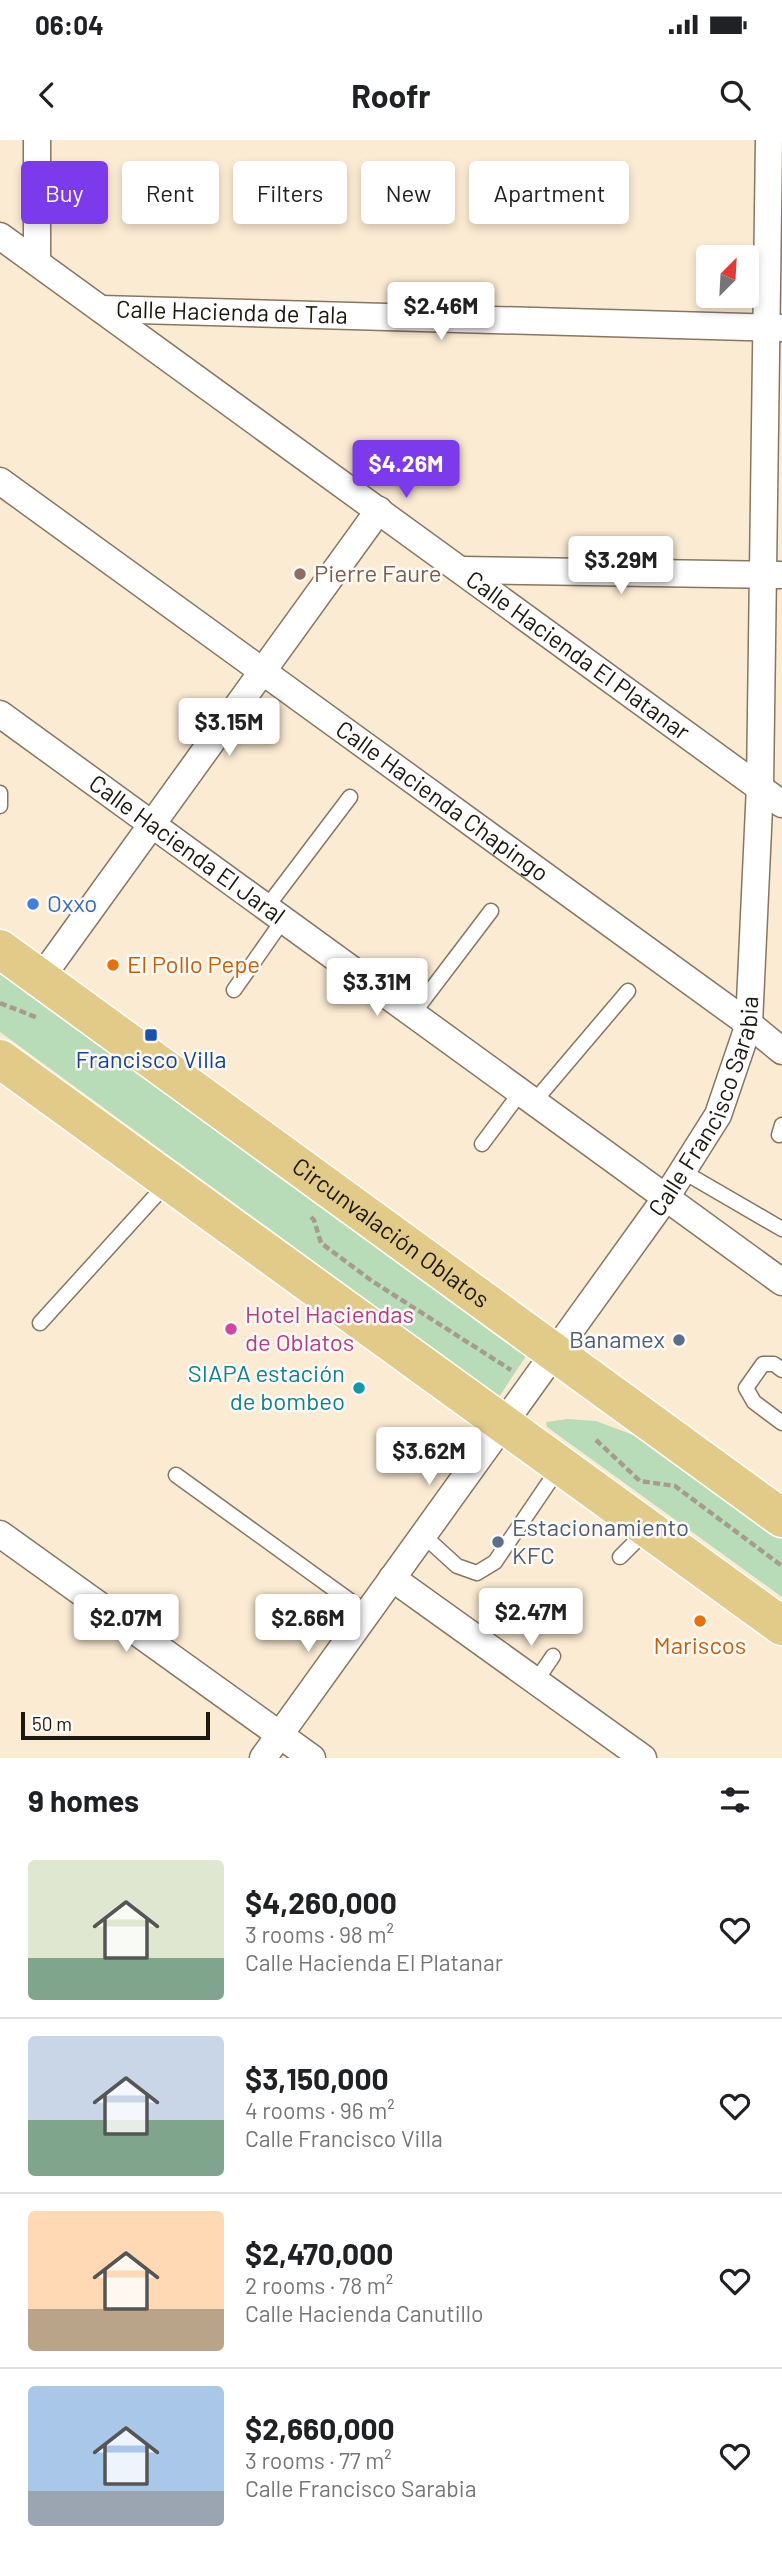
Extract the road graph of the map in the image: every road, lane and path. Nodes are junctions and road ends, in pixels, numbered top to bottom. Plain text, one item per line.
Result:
1 (37, 140) edge
2 (769, 140) edge
3 (0, 236) edge
4 (37, 262) junction
5 (102, 309) junction
6 (775, 328) edge
7 (0, 481) edge
8 (379, 510) junction
9 (461, 570) junction
10 (772, 575) edge
11 (262, 672) junction
12 (0, 714) edge
13 (760, 786) junction
14 (0, 793) edge
15 (350, 797) dead end
16 (782, 803) edge
17 (0, 806) edge
18 (152, 824) junction
19 (491, 911) dead end
20 (274, 914) junction
21 (0, 949) edge
22 (40, 978) junction
23 (234, 990) dead end
24 (628, 991) dead end
25 (0, 1003) edge
26 (412, 1015) junction
27 (749, 1024) junction
28 (47, 1025) dead end
29 (782, 1051) edge
30 (0, 1059) edge
31 (527, 1098) junction
32 (482, 1144) dead end
33 (682, 1171) junction
34 (169, 1181) junction
35 (665, 1199) junction
36 (303, 1212) dead end
37 (782, 1229) edge
38 (782, 1282) edge
39 (40, 1323) dead end
40 (555, 1353) junction
41 (511, 1370) dead end
42 (782, 1370) edge
43 (782, 1423) edge
44 (503, 1424) junction
45 (596, 1440) dead end
46 (560, 1465) junction
47 (176, 1475) dead end
48 (718, 1518) junction
49 (782, 1518) edge
50 (715, 1527) dead end
51 (648, 1529) junction
52 (0, 1534) edge
53 (423, 1535) junction
54 (620, 1557) dead end
55 (782, 1566) edge
56 (392, 1578) junction
57 (366, 1614) junction
58 (782, 1626) edge
59 (553, 1656) dead end
60 (536, 1681) junction
61 (279, 1735) junction
62 (263, 1758) edge
63 (312, 1758) edge
64 (643, 1758) edge

1 - 4 street
2 - 6 street, Calle Francisco Sarabia
3 - 4 street, Calle Hacienda El Platanar
4 - 5 street, Calle Hacienda El Platanar
5 - 6 street, Calle Hacienda de Tala
5 - 8 street, Calle Hacienda El Platanar
6 - 10 street, Calle Francisco Sarabia
7 - 11 street, Calle Hacienda Chapingo
8 - 9 street, Calle Hacienda El Platanar
8 - 11 street
9 - 10 street
9 - 13 street, Calle Hacienda El Platanar
10 - 13 street, Calle Francisco Sarabia
11 - 18 street
11 - 27 street, Calle Hacienda Chapingo
12 - 18 street, Calle Hacienda El Jaral
13 - 16 street, Calle Hacienda El Platanar
13 - 27 street, Calle Francisco Sarabia
14 - 17 lane
15 - 20 lane
18 - 20 street, Calle Hacienda El Jaral
18 - 22 street
19 - 26 lane
20 - 23 lane
20 - 26 street, Calle Hacienda El Jaral
21 - 22 main road, Circunvalación Oblatos
22 - 40 main road, Circunvalación Oblatos
24 - 31 lane
25 - 28 path
26 - 31 street, Calle Hacienda El Jaral
27 - 29 street, Calle Hacienda Chapingo
27 - 33 street, Calle Francisco Sarabia
30 - 34 main road
31 - 32 lane
31 - 35 street, Calle Hacienda El Jaral
33 - 35 street, Calle Francisco Sarabia
33 - 37 lane
34 - 39 lane
34 - 44 main road
35 - 38 street, Calle Hacienda El Jaral
35 - 40 street, Calle Francisco Sarabia
36 - 41 path
40 - 44 street, Calle Francisco Sarabia
40 - 49 main road, Circunvalación Oblatos
42 - 43 lane
44 - 46 main road
44 - 53 street, Calle Francisco Sarabia
45 - 48 path
46 - 51 main road
46 - 53 lane
47 - 57 lane
48 - 50 path
48 - 55 path
51 - 54 lane
51 - 58 main road
52 - 61 street
53 - 56 street, Calle Francisco Sarabia
56 - 57 street, Calle Francisco Sarabia
56 - 60 street
57 - 61 street, Calle Francisco Sarabia
59 - 60 lane
60 - 64 street
61 - 62 street, Calle Francisco Sarabia
61 - 63 street

